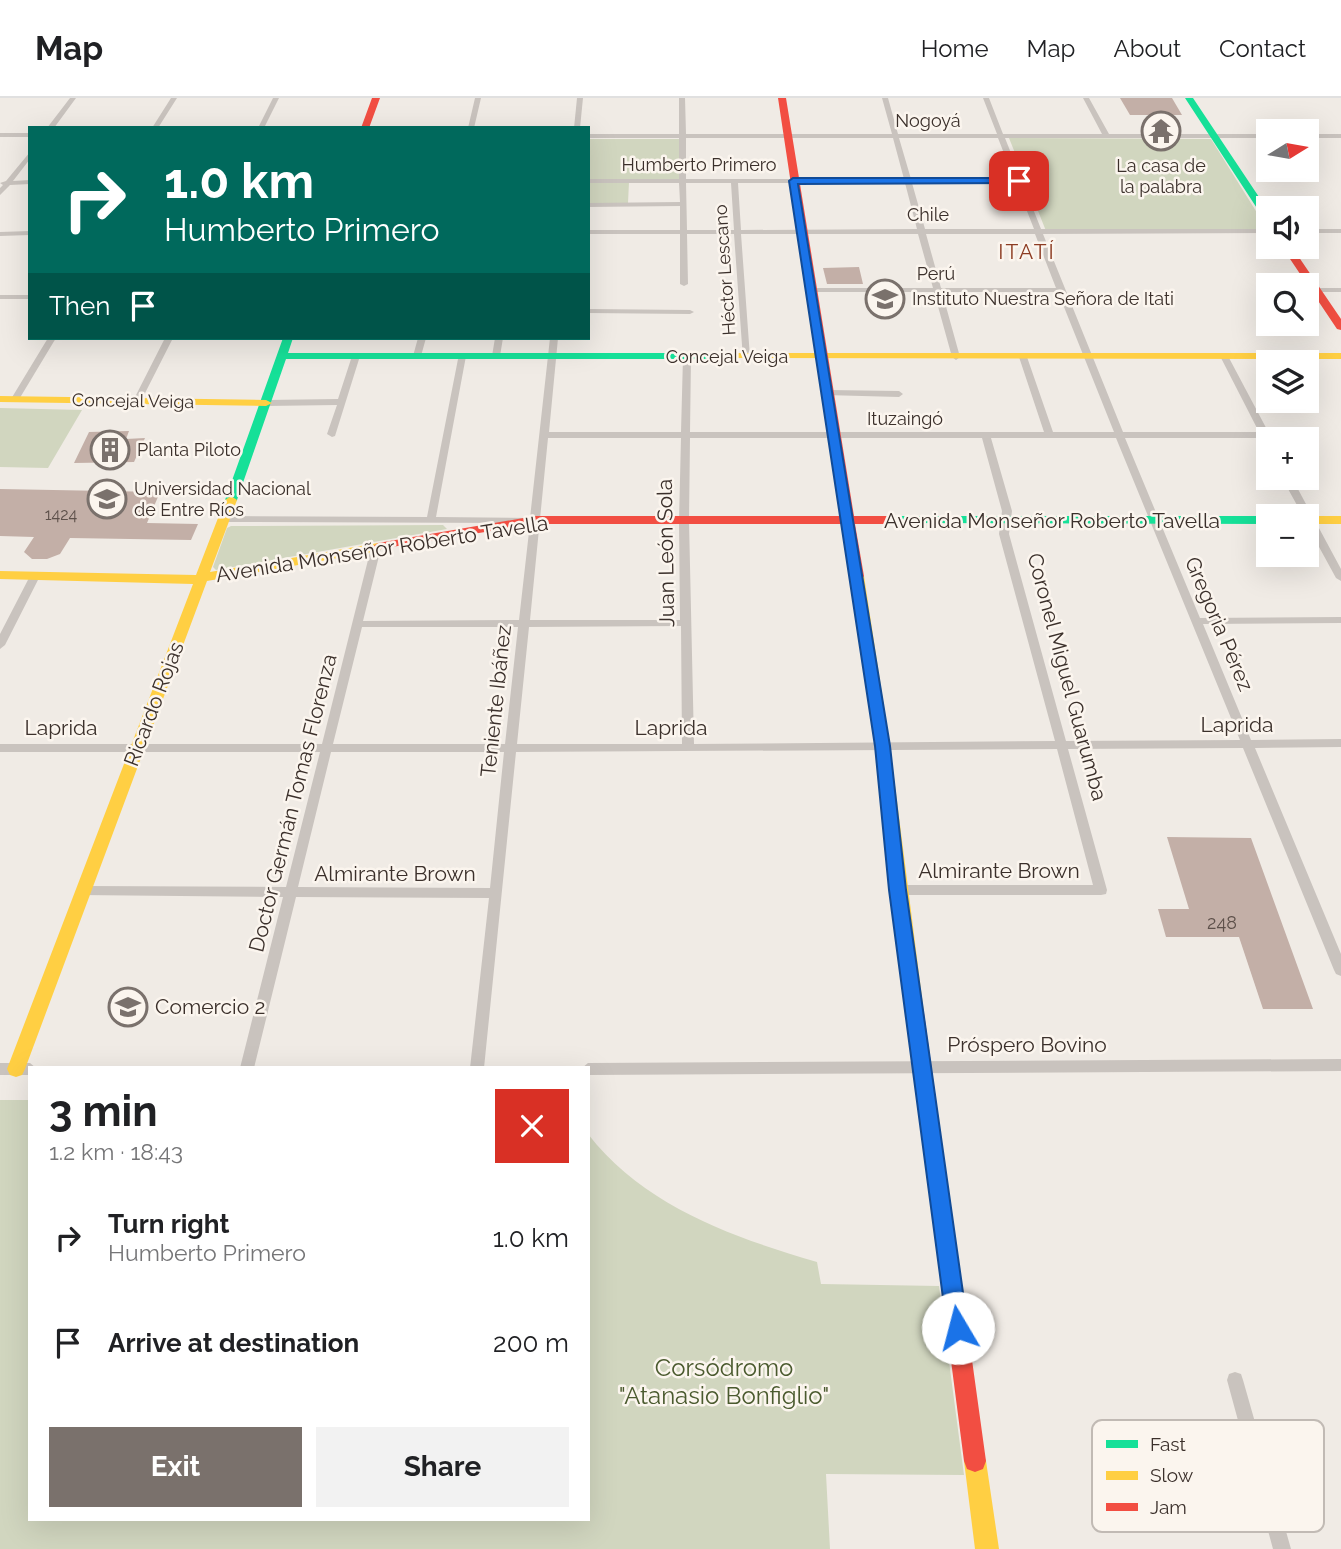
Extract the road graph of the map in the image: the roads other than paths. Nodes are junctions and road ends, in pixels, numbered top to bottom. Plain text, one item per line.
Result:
1 (73, 98) edge
2 (174, 98) edge
3 (276, 98) edge
4 (376, 98) edge
5 (478, 98) edge
6 (580, 98) edge
7 (682, 98) edge
8 (782, 98) edge
9 (885, 98) edge
10 (986, 98) edge
11 (1086, 98) edge
12 (1189, 98) edge
13 (52, 126) edge
14 (156, 126) edge
15 (262, 126) edge
16 (366, 126) edge
17 (471, 126) edge
18 (577, 126) edge
19 (0, 135) edge
20 (28, 135) edge
21 (590, 136) edge
22 (682, 136) junction
23 (787, 136) junction
24 (897, 136) junction
25 (1001, 136) junction
26 (1216, 136) junction
27 (1256, 136) edge
28 (1320, 136) edge
29 (1341, 136) edge
30 (1107, 137) junction
31 (28, 156) edge
32 (590, 181) edge
33 (682, 181) junction
34 (734, 181) junction
35 (793, 181) junction
36 (909, 181) junction
37 (1019, 181) junction
38 (28, 182) edge
39 (4, 183) edge
40 (0, 192) edge
41 (1256, 199) edge
42 (683, 204) junction
43 (590, 205) edge
44 (1038, 230) junction
45 (802, 231) junction
46 (923, 231) junction
47 (1256, 231) edge
48 (1319, 231) edge
49 (1341, 231) edge
50 (590, 232) edge
51 (684, 232) junction
52 (738, 232) junction
53 (0, 233) edge
54 (28, 233) edge
55 (684, 284) dead end
56 (811, 290) junction
57 (939, 290) junction
58 (1061, 290) junction
59 (1319, 290) edge
60 (1341, 290) edge
61 (1319, 294) edge
62 (0, 297) edge
63 (28, 297) edge
64 (590, 311) edge
65 (690, 312) dead end
66 (1341, 327) edge
67 (51, 340) edge
68 (168, 340) edge
69 (287, 340) edge
70 (421, 340) edge
71 (499, 340) edge
72 (554, 340) edge
73 (282, 356) junction
74 (356, 356) junction
75 (417, 356) junction
76 (462, 356) junction
77 (496, 356) junction
78 (551, 356) junction
79 (1087, 356) junction
80 (1224, 356) junction
81 (1341, 356) edge
82 (687, 357) junction
83 (746, 357) junction
84 (956, 357) junction
85 (1023, 357) junction
86 (822, 358) junction
87 (828, 393) junction
88 (899, 394) dead end
89 (8, 399) edge
90 (137, 401) junction
91 (342, 402) junction
92 (266, 403) junction
93 (1261, 427) edge
94 (332, 434) dead end
95 (545, 435) junction
96 (684, 435) junction
97 (986, 435) junction
98 (1048, 435) junction
99 (1121, 435) junction
100 (834, 436) junction
101 (1256, 439) edge
102 (224, 519) junction
103 (431, 519) junction
104 (535, 520) junction
105 (684, 520) junction
106 (1155, 520) junction
107 (1256, 520) edge
108 (1319, 520) edge
109 (1341, 520) edge
110 (849, 521) junction
111 (1006, 521) junction
112 (1319, 539) edge
113 (376, 548) junction
114 (0, 575) edge
115 (35, 576) junction
116 (202, 578) junction
117 (1341, 578) edge
118 (1341, 620) edge
119 (1197, 621) junction
120 (359, 624) junction
121 (523, 624) junction
122 (686, 624) junction
123 (0, 645) edge
124 (1341, 743) edge
125 (1248, 744) junction
126 (1063, 745) junction
127 (883, 746) junction
128 (137, 747) junction
129 (326, 747) junction
130 (510, 747) junction
131 (0, 748) edge
132 (688, 748) junction
133 (898, 890) junction
134 (1101, 890) joint
135 (84, 891) junction
136 (289, 892) junction
137 (495, 893) junction
138 (1341, 970) edge
139 (1341, 1065) edge
140 (247, 1066) edge
141 (477, 1066) edge
142 (922, 1067) junction
143 (15, 1069) edge
144 (590, 1069) edge
145 (1236, 1380) dead end
146 (1247, 1420) edge
147 (1277, 1532) edge
148 (987, 1549) edge
149 (1282, 1549) edge

1 - 13 street
2 - 14 street
3 - 15 street
4 - 16 street
5 - 17 street
6 - 18 street
7 - 22 street
8 - 23 street
9 - 24 street
10 - 25 street, Gregoria Pérez
11 - 30 street
12 - 26 street
19 - 20 street
21 - 22 street, Nogoyá
22 - 23 street, Nogoyá
22 - 33 street
23 - 24 street, Nogoyá
23 - 35 street
24 - 25 street, Nogoyá
24 - 36 street
25 - 30 street, Nogoyá
25 - 37 street, Gregoria Pérez
26 - 27 street, Nogoyá
26 - 30 street, Nogoyá
26 - 41 street
28 - 29 street
31 - 39 street
32 - 33 street, Humberto Primero
33 - 34 street, Humberto Primero
33 - 42 street
34 - 35 street, Humberto Primero
34 - 52 street, Héctor Lescano
35 - 36 street, Humberto Primero
35 - 45 street
36 - 37 street, Humberto Primero
36 - 46 street
37 - 44 street, Gregoria Pérez
38 - 39 street
39 - 40 street
42 - 43 street
42 - 51 street
44 - 46 street, Chile
44 - 47 street, Chile
44 - 58 street, Gregoria Pérez
45 - 46 street, Chile
45 - 52 street, Chile
45 - 56 street
46 - 57 street
48 - 49 street
50 - 51 street, Chile
51 - 52 street, Chile
51 - 55 street
52 - 83 street, Héctor Lescano
53 - 54 street
56 - 57 street, Perú
56 - 86 street
57 - 58 street, Perú
57 - 84 street
58 - 79 street, Gregoria Pérez
59 - 60 street
61 - 66 street
62 - 63 street
64 - 65 street
67 - 89 street
68 - 90 street
69 - 73 street, Ricardo Rojas
70 - 75 street
71 - 77 street
72 - 78 street, Teniente Ibáñez
73 - 74 street, Concejal Veiga
73 - 92 street, Ricardo Rojas
74 - 75 street, Concejal Veiga
74 - 91 street
75 - 76 street, Concejal Veiga
76 - 77 street, Concejal Veiga
76 - 103 street
77 - 78 street, Concejal Veiga
78 - 82 street, Concejal Veiga
78 - 95 street, Teniente Ibáñez
79 - 80 street, Concejal Veiga
79 - 85 street, Concejal Veiga
79 - 99 street, Gregoria Pérez
80 - 81 street, Concejal Veiga
80 - 93 street
82 - 83 street, Concejal Veiga
82 - 96 street, Juan León Sola
83 - 86 street, Concejal Veiga
84 - 85 street, Concejal Veiga
84 - 86 street, Concejal Veiga
85 - 98 street
86 - 87 street
87 - 88 street
87 - 100 street
89 - 90 street, Concejal Veiga
90 - 92 street, Concejal Veiga
91 - 92 street
91 - 94 street
92 - 102 street, Ricardo Rojas
95 - 96 street, Ituzaingó
95 - 104 street, Teniente Ibáñez
96 - 100 street, Ituzaingó
96 - 105 street, Juan León Sola
97 - 98 street, Ituzaingó
97 - 100 street, Ituzaingó
97 - 111 street, Coronel Miguel Guarumba
98 - 99 street, Ituzaingó
99 - 101 street, Ituzaingó
99 - 106 street, Gregoria Pérez
100 - 110 street
102 - 103 street
102 - 116 street, Ricardo Rojas
103 - 104 street
104 - 105 street, Avenida Monseñor Roberto Tavella
104 - 113 street, Avenida Monseñor Roberto Tavella
104 - 121 street, Teniente Ibáñez
105 - 110 street, Avenida Monseñor Roberto Tavella
105 - 122 street, Juan León Sola
106 - 107 street, Avenida Monseñor Roberto Tavella
106 - 111 street, Avenida Monseñor Roberto Tavella
106 - 119 street, Gregoria Pérez
108 - 109 street
110 - 111 street, Avenida Monseñor Roberto Tavella
110 - 127 street
111 - 126 street, Coronel Miguel Guarumba
112 - 117 street
113 - 116 street, Avenida Monseñor Roberto Tavella
113 - 120 street, Doctor Germán Tomas Florenza
114 - 115 street, Avenida Monseñor Roberto Tavella
115 - 116 street, Avenida Monseñor Roberto Tavella
115 - 123 street
116 - 128 street, Ricardo Rojas
118 - 119 street
119 - 125 street, Gregoria Pérez
120 - 121 street
120 - 129 street, Doctor Germán Tomas Florenza
121 - 122 street
121 - 130 street, Teniente Ibáñez
122 - 132 street, Juan León Sola
124 - 125 street, Laprida
125 - 126 street, Laprida
125 - 138 street, Gregoria Pérez
126 - 127 street, Laprida
126 - 134 street, Coronel Miguel Guarumba
127 - 132 street, Laprida
127 - 133 street
128 - 129 street, Laprida
128 - 131 street, Laprida
128 - 135 street, Ricardo Rojas
129 - 130 street, Laprida
129 - 136 street, Doctor Germán Tomas Florenza
130 - 132 street, Laprida
130 - 137 street, Teniente Ibáñez
133 - 134 street, Almirante Brown
133 - 142 street
135 - 136 street, Almirante Brown
135 - 143 street, Ricardo Rojas
136 - 137 street, Almirante Brown
136 - 140 street, Doctor Germán Tomas Florenza
137 - 141 street, Teniente Ibáñez
139 - 142 street, Próspero Bovino
142 - 144 street, Próspero Bovino
142 - 148 street
145 - 146 street
147 - 149 street

